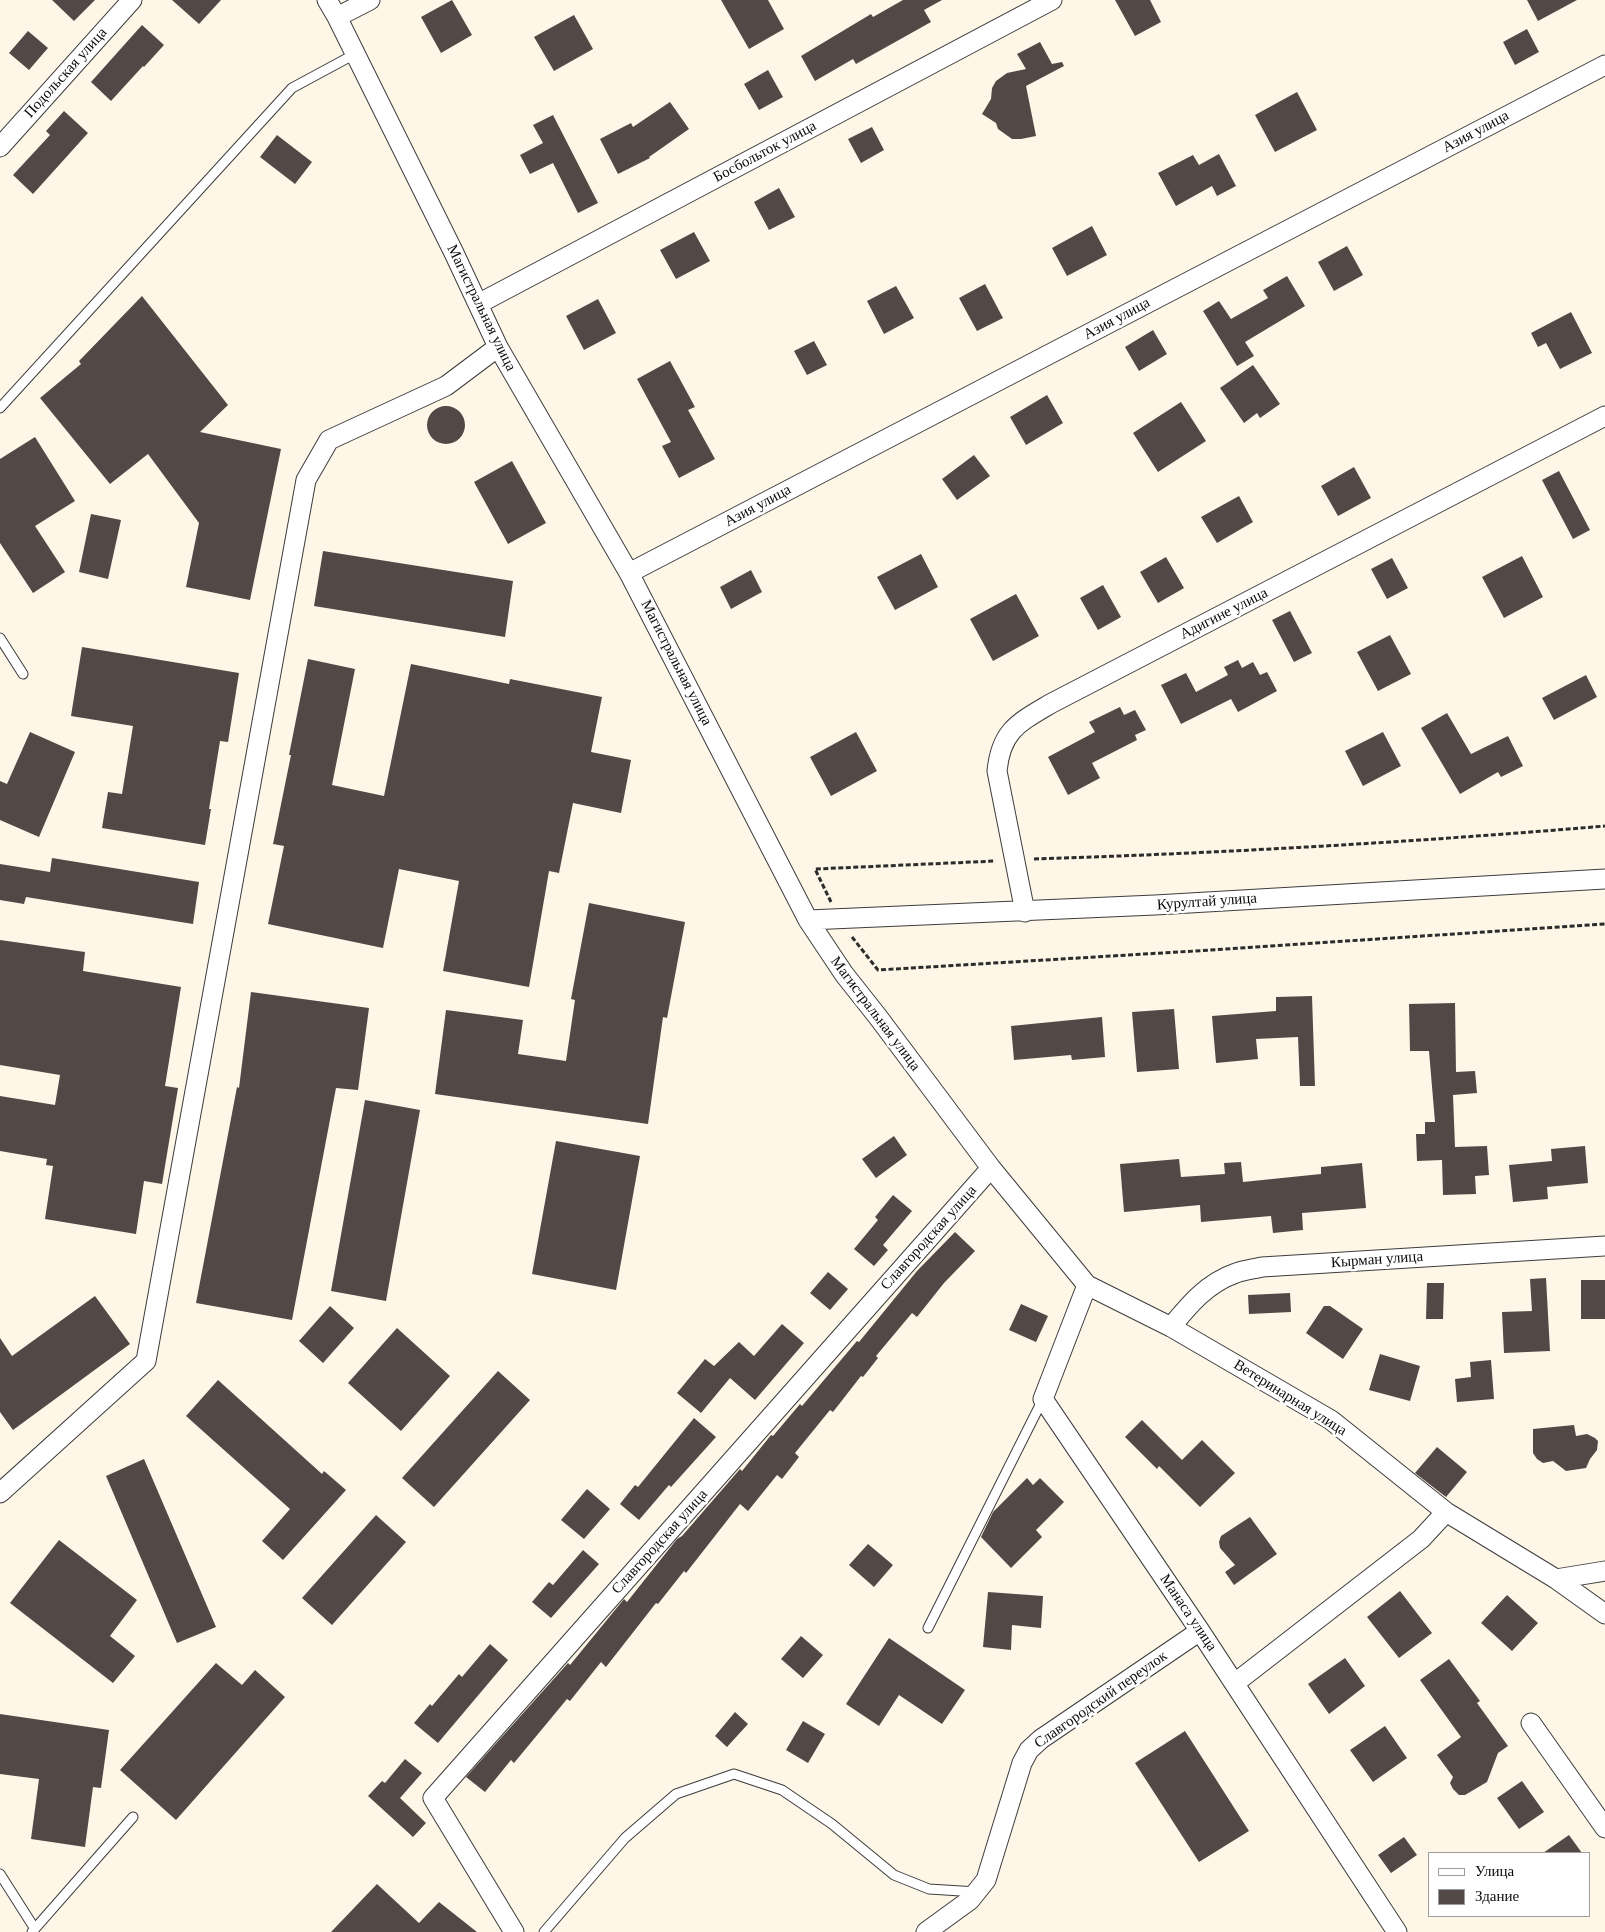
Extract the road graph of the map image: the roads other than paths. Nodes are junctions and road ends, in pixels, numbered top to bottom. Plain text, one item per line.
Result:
1 (132, 0) edge
2 (327, 0) edge
3 (370, 0) edge
4 (1052, 0) edge
5 (337, 17) junction
6 (355, 54) junction
7 (1605, 65) edge
8 (0, 147) edge
9 (478, 304) junction
10 (498, 347) junction
11 (0, 408) edge
12 (1605, 416) edge
13 (629, 573) junction
14 (0, 638) edge
15 (23, 674) dead end
16 (1605, 879) edge
17 (1024, 912) junction
18 (808, 920) junction
19 (991, 1168) junction
20 (1605, 1246) edge
21 (1087, 1285) junction
22 (1171, 1327) junction
23 (1043, 1399) junction
24 (0, 1493) edge
25 (1446, 1512) junction
26 (1605, 1571) edge
27 (1556, 1579) junction
28 (1605, 1614) edge
29 (928, 1628) dead end
30 (1200, 1631) junction
31 (1235, 1683) junction
32 (1531, 1723) dead end
33 (133, 1818) dead end
34 (1605, 1828) edge
35 (0, 1874) edge
36 (977, 1892) junction
37 (33, 1930) edge
38 (514, 1932) edge
39 (544, 1932) edge
40 (926, 1932) edge
41 (1397, 1932) edge

1 - 8 street, Подольская улица
2 - 5 street, Магистральная улица
3 - 5 street
4 - 9 street, Босбольток улица
5 - 6 street, Магистральная улица
6 - 9 street, Магистральная улица
6 - 11 lane
7 - 13 street, Азия улица
9 - 10 street, Магистральная улица
10 - 13 street, Магистральная улица
10 - 24 street
12 - 17 street, Адигине улица
13 - 18 street, Магистральная улица
14 - 15 lane
16 - 17 street, Курултай улица
17 - 18 street, Курултай улица
18 - 19 street, Магистральная улица
19 - 21 street, Магистральная улица
19 - 38 street, Славгородская улица
20 - 22 street, Кырман улица
21 - 22 street, Ветеринарная улица
21 - 23 street
22 - 25 street, Ветеринарная улица
23 - 29 lane
23 - 30 street, Манаса улица
25 - 27 street, Ветеринарная улица
25 - 31 street
26 - 27 street
27 - 28 street, Ветеринарная улица
30 - 31 street, Манаса улица
30 - 36 street, Славгородский переулок
31 - 41 street, Манаса улица
32 - 34 street
33 - 37 lane
35 - 37 lane
36 - 39 lane
36 - 40 street

